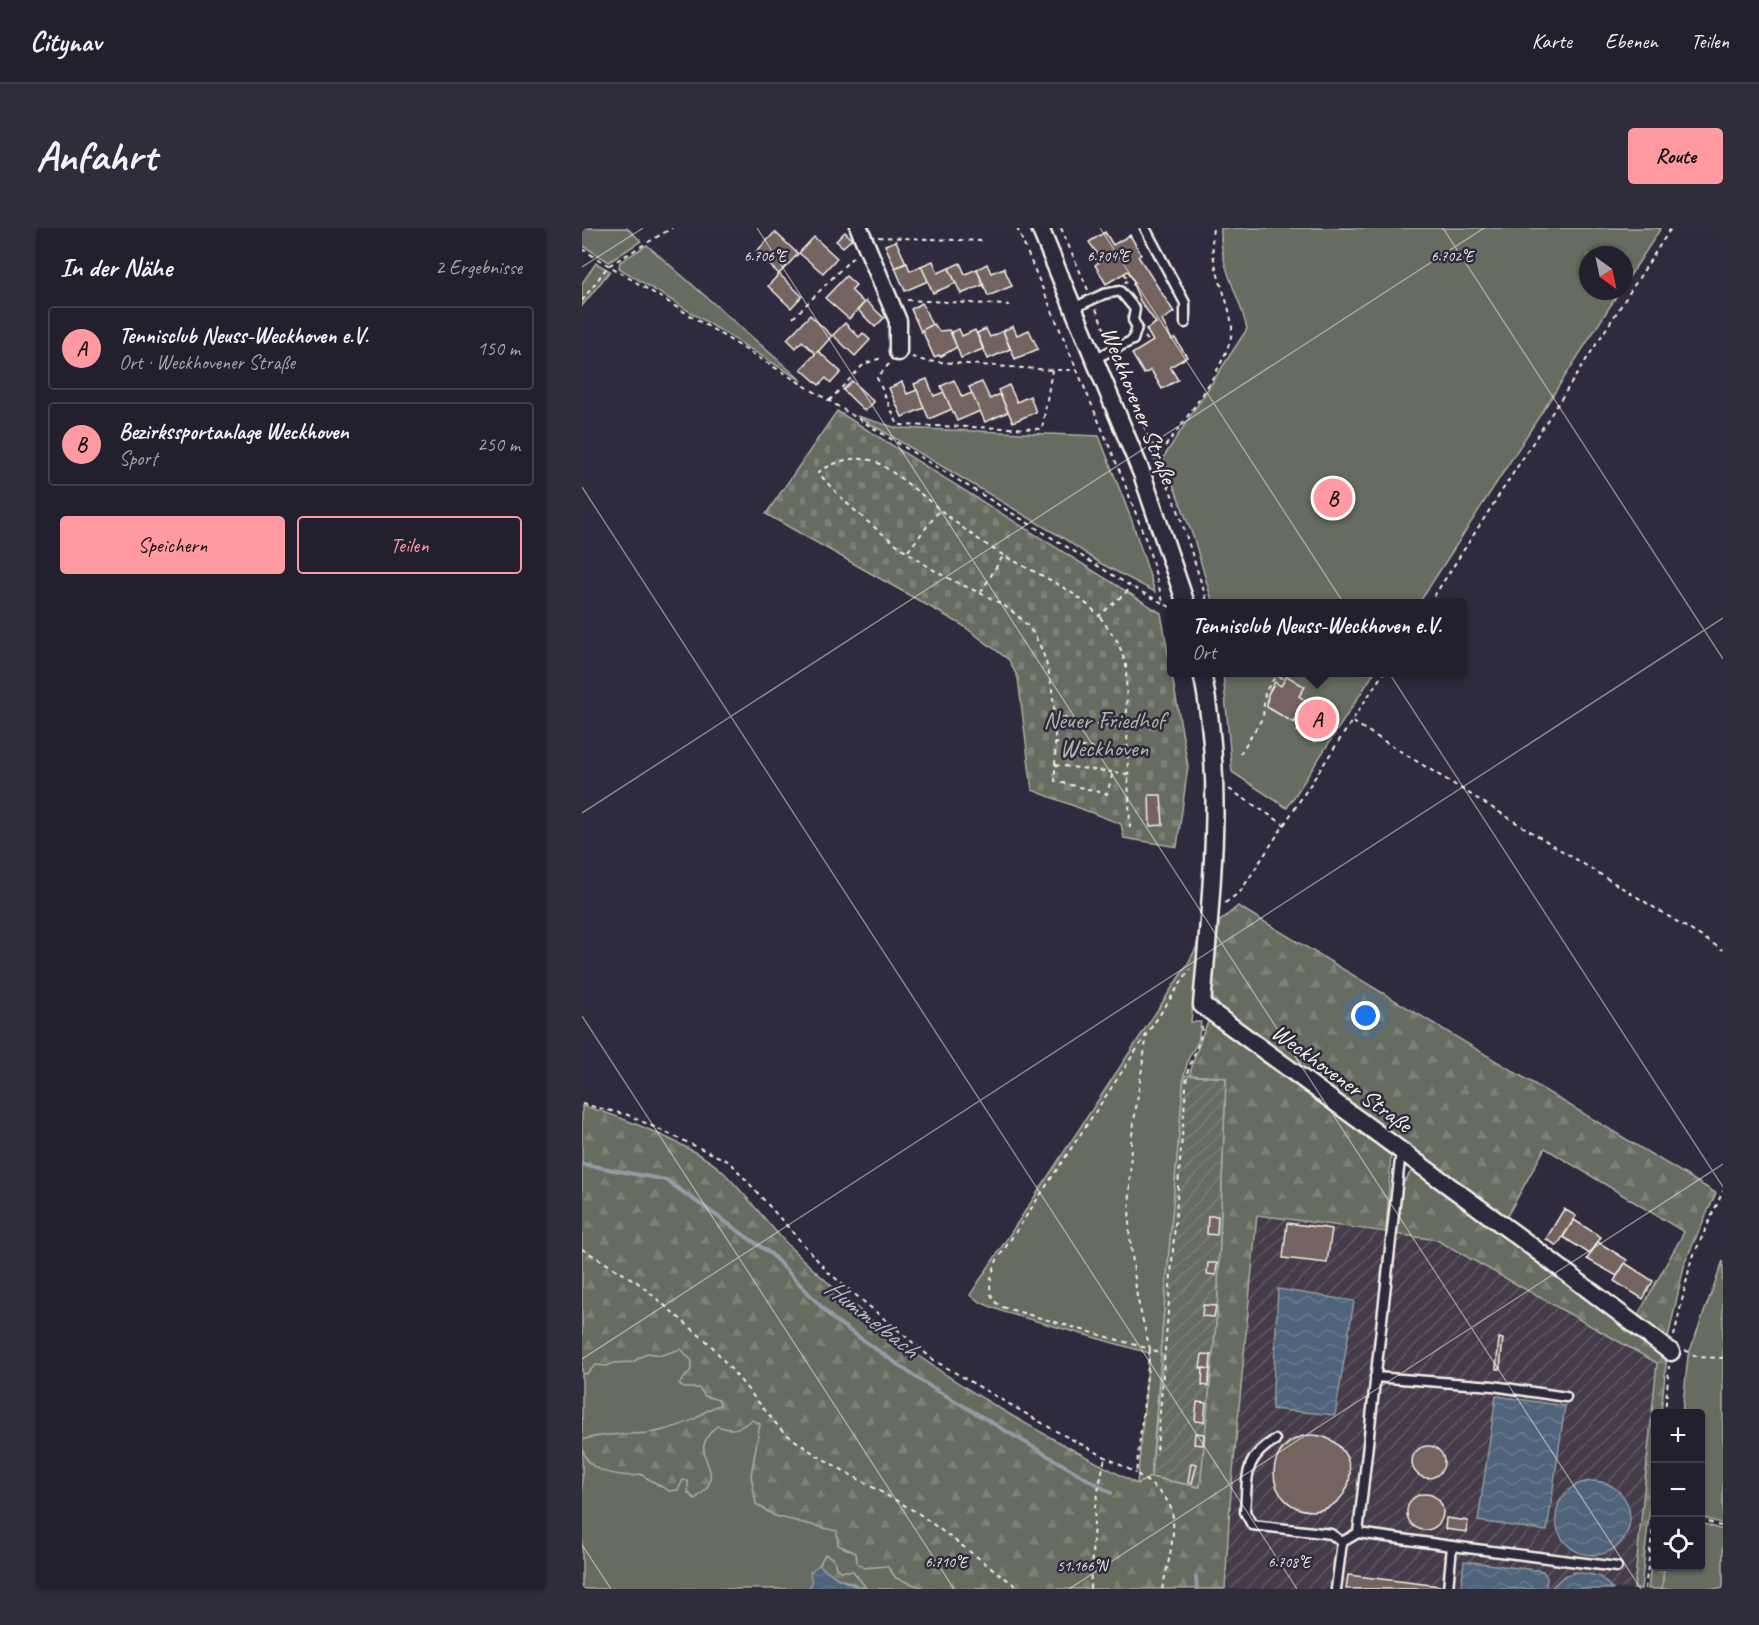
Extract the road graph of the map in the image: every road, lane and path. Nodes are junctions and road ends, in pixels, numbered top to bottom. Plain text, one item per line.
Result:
1 (672, 228) edge
2 (1017, 228) edge
3 (1040, 228) edge
4 (1061, 228) edge
5 (1145, 228) edge
6 (1213, 228) edge
7 (1671, 228) edge
8 (862, 236) edge
9 (983, 241) dead end
10 (582, 249) edge
11 (608, 266) junction
12 (1124, 273) dead end
13 (1128, 279) dead end
14 (889, 299) junction
15 (1092, 300) junction
16 (582, 301) edge
17 (1009, 305) dead end
18 (1072, 308) junction
19 (793, 318) dead end
20 (1185, 323) dead end
21 (1147, 338) dead end
22 (1150, 344) dead end
23 (1113, 351) junction
24 (898, 352) junction
25 (1094, 359) junction
26 (1052, 370) junction
27 (1077, 370) junction
28 (829, 402) junction
29 (1157, 456) junction
30 (1142, 474) junction
31 (939, 511) junction
32 (908, 551) junction
33 (1003, 555) junction
34 (1132, 587) junction
35 (981, 592) junction
36 (1185, 599) edge
37 (1207, 599) edge
38 (1432, 599) edge
39 (1163, 604) junction
40 (1167, 606) edge
41 (1099, 616) junction
42 (1203, 677) edge
43 (1275, 677) edge
44 (1381, 677) edge
45 (1052, 716) junction
46 (1353, 722) junction
47 (1127, 729) junction
48 (1054, 743) junction
49 (1127, 753) junction
50 (1240, 754) dead end
51 (1055, 765) junction
52 (1113, 772) junction
53 (1128, 774) junction
54 (1215, 781) junction
55 (1284, 825) junction
56 (1130, 828) dead end
57 (1212, 907) junction
58 (1723, 950) edge
59 (1207, 952) junction
60 (1202, 1005) junction
61 (1147, 1034) junction
62 (582, 1104) edge
63 (1401, 1151) junction
64 (1723, 1191) edge
65 (582, 1249) edge
66 (1672, 1347) junction
67 (1150, 1349) junction
68 (1163, 1353) junction
69 (1723, 1358) edge
70 (1375, 1377) junction
71 (1566, 1397) dead end
72 (1665, 1409) edge
73 (1275, 1440) dead end
74 (1157, 1450) dead end
75 (1105, 1457) junction
76 (1136, 1473) junction
77 (1654, 1517) edge
78 (1705, 1520) edge
79 (1723, 1527) edge
80 (1358, 1533) junction
81 (1342, 1542) junction
82 (1452, 1546) junction
83 (1617, 1567) dead end
84 (1020, 1589) edge
85 (1090, 1589) edge
86 (1162, 1589) edge
87 (1336, 1589) edge
88 (1448, 1589) edge
89 (1645, 1589) edge

1 - 11 path
2 - 27 path
3 - 18 street, Weckhovener Straße
4 - 15 path
5 - 20 lane
6 - 29 path
7 - 38 path
8 - 9 path
8 - 14 street
8 - 19 path
10 - 11 path
11 - 16 path
11 - 28 path
12 - 13 path
14 - 17 path
14 - 24 street
15 - 18 lane
15 - 23 path
15 - 23 lane
18 - 25 street, Weckhovener Straße
21 - 22 path
23 - 25 lane
23 - 29 path
24 - 26 path
24 - 26 path
24 - 28 path
25 - 30 street, Weckhovener Straße
26 - 27 path
27 - 39 path
28 - 34 path
29 - 30 path
29 - 37 path
30 - 36 street, Weckhovener Straße
31 - 32 path
31 - 32 path
31 - 33 path
32 - 35 path
33 - 35 path
33 - 41 path
34 - 39 path
34 - 41 path
35 - 45 path
39 - 40 path
41 - 47 path
42 - 54 street
43 - 50 path
44 - 46 path
45 - 47 path
45 - 48 path
46 - 55 path
46 - 58 path
47 - 49 path
48 - 49 path
48 - 51 path
49 - 53 path
51 - 52 path
51 - 52 path
52 - 53 path
53 - 56 path
54 - 55 path
54 - 57 street
55 - 57 path
57 - 59 street
59 - 60 street
59 - 61 path
60 - 63 street, Weckhovener Straße
60 - 68 path
61 - 67 path
61 - 67 path
62 - 75 path
63 - 66 street, Weckhovener Straße
63 - 70 lane
64 - 66 path
65 - 84 path
66 - 69 path
66 - 72 path
67 - 68 path
67 - 76 path
68 - 74 path
70 - 71 lane
70 - 80 lane
73 - 81 lane
75 - 76 path
75 - 85 path
76 - 86 path
77 - 89 path
78 - 79 path
80 - 81 lane
80 - 82 lane
81 - 87 lane
82 - 83 lane
82 - 88 lane

